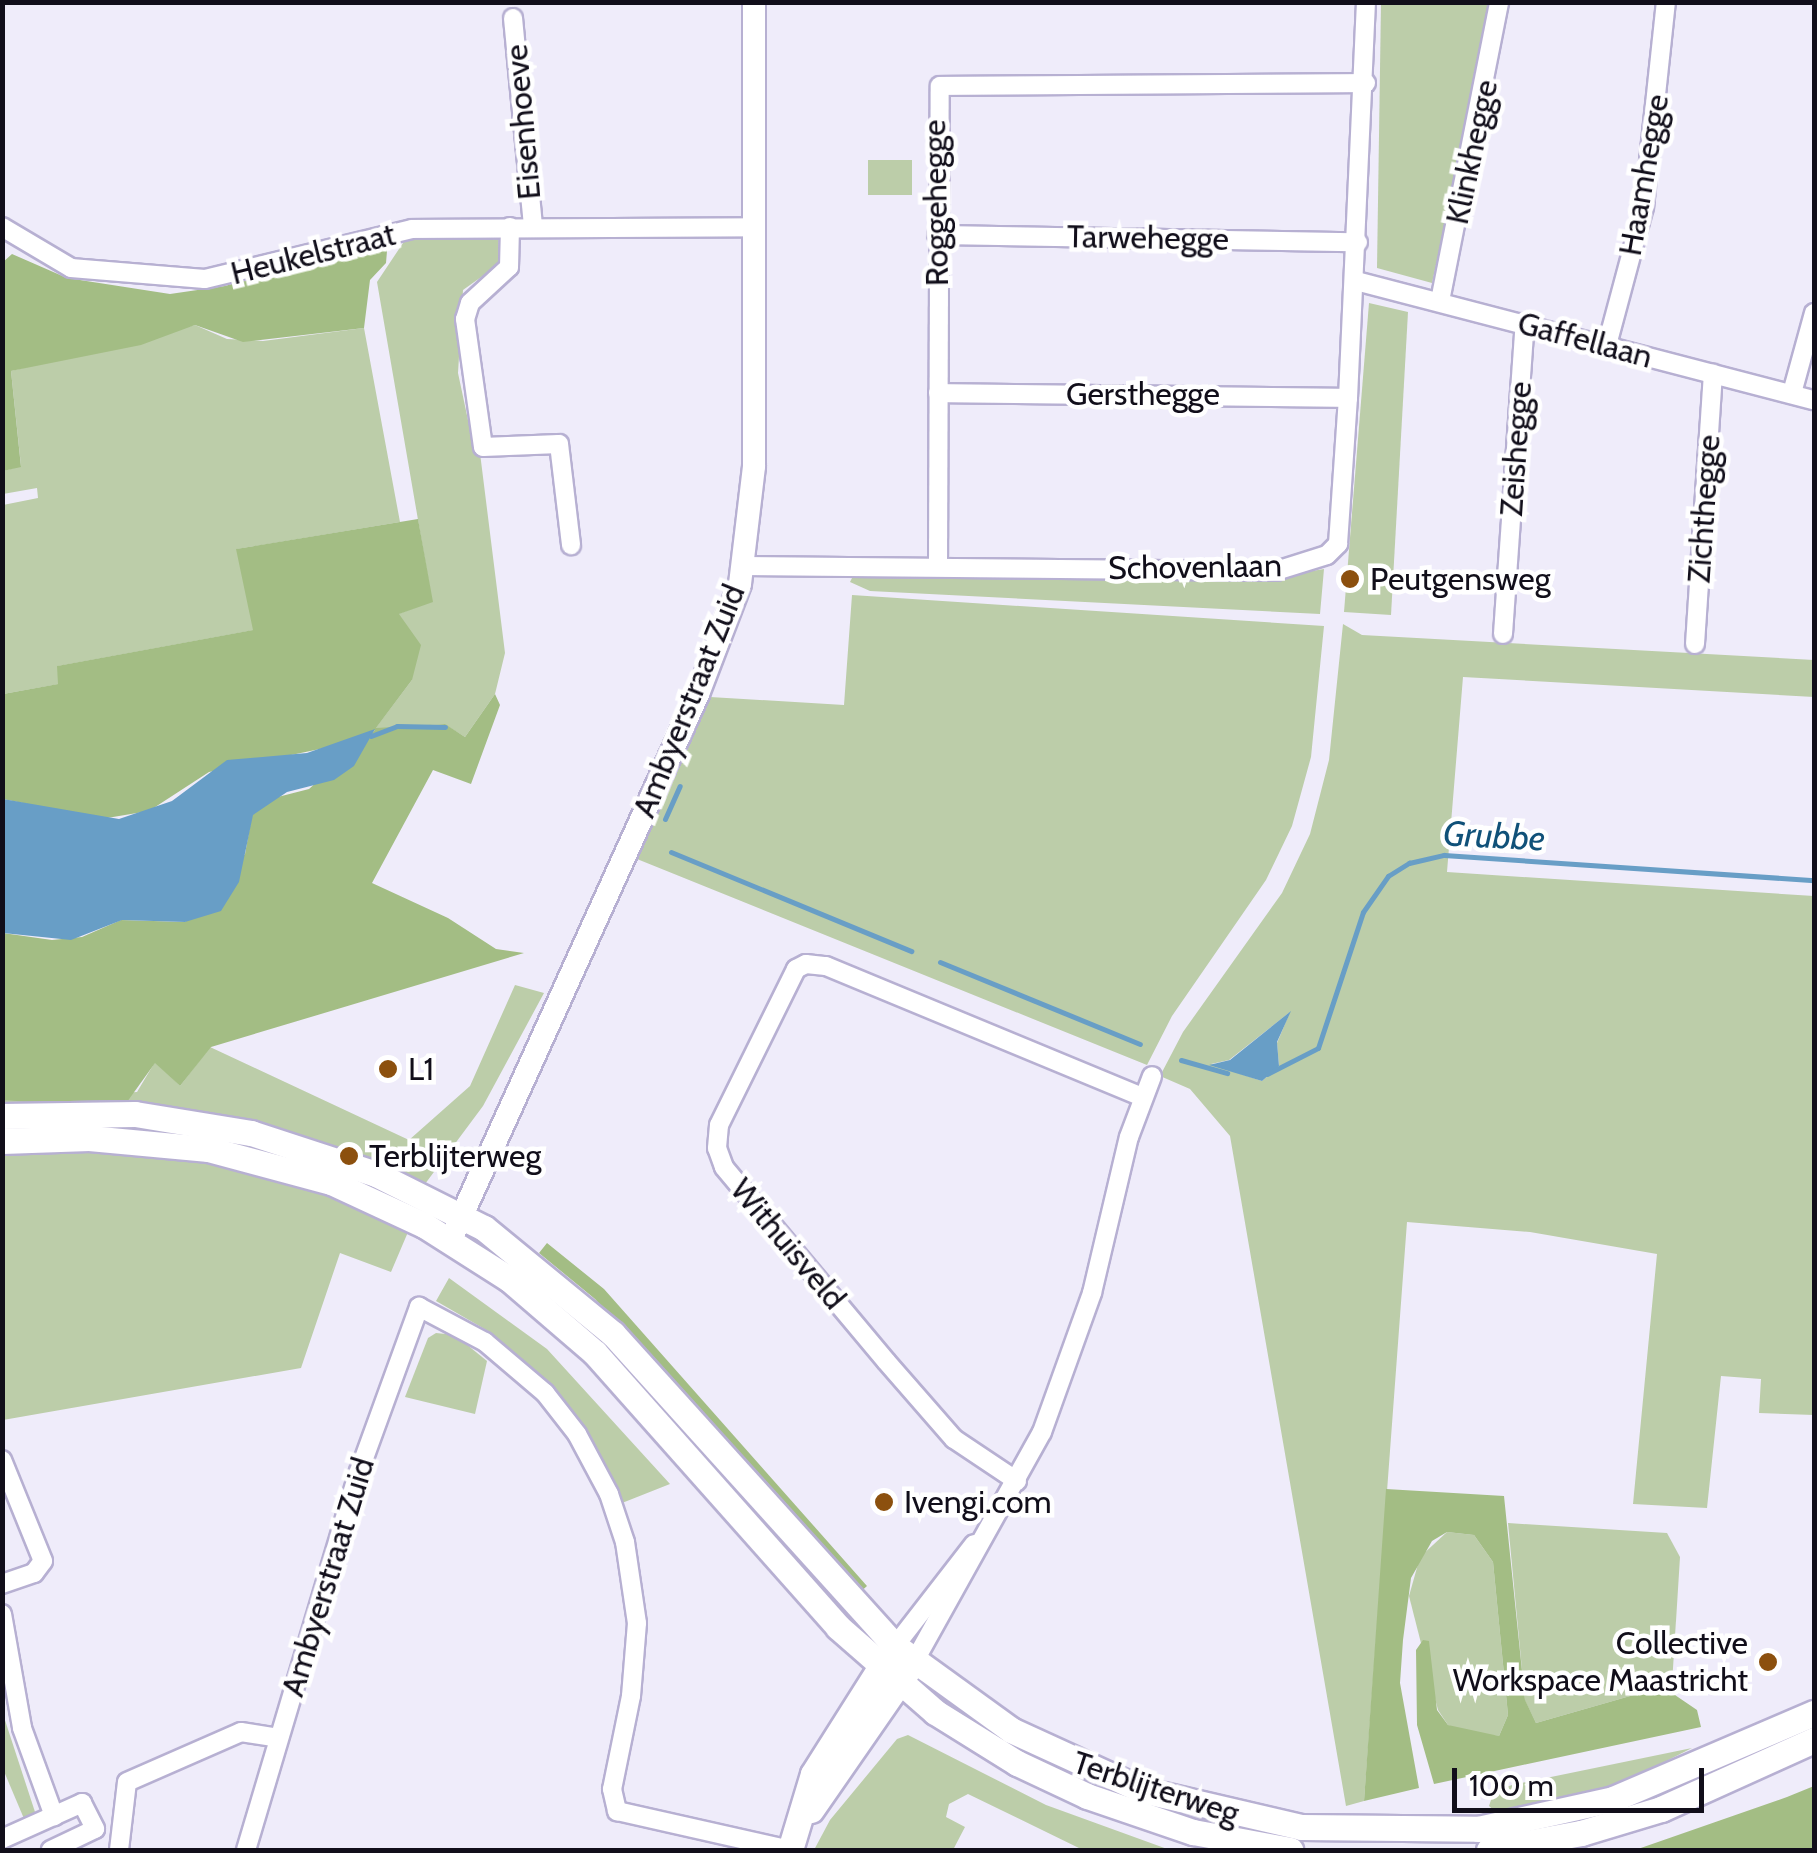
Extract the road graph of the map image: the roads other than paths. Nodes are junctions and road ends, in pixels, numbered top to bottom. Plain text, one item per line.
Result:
1 (754, 2) edge
2 (1366, 2) edge
3 (1499, 2) edge
4 (1666, 2) edge
5 (513, 9) edge
6 (1366, 84) junction
7 (510, 227) junction
8 (533, 227) junction
9 (756, 227) junction
10 (2, 228) edge
11 (937, 235) junction
12 (1358, 242) junction
13 (1356, 282) junction
14 (1440, 301) junction
15 (1814, 313) edge
16 (1525, 323) junction
17 (1606, 345) junction
18 (1714, 374) junction
19 (938, 392) junction
20 (1792, 394) junction
21 (1348, 398) junction
22 (1814, 400) edge
23 (570, 545) dead end
24 (743, 566) junction
25 (938, 567) junction
26 (1503, 634) dead end
27 (1696, 644) dead end
28 (1152, 1076) dead end
29 (1144, 1098) junction
30 (2, 1116) edge
31 (2, 1141) edge
32 (462, 1216) junction
33 (451, 1240) junction
34 (2, 1460) edge
35 (1018, 1481) junction
36 (2, 1584) edge
37 (2, 1614) edge
38 (897, 1665) junction
39 (1814, 1713) edge
40 (279, 1738) junction
41 (1814, 1740) edge
42 (54, 1816) junction
43 (2, 1839) edge
44 (52, 1850) edge
45 (119, 1850) edge
46 (246, 1850) edge
47 (790, 1850) edge
48 (1290, 1850) edge
49 (1489, 1850) edge

1 - 9 street, Ambyerstraat Zuid
2 - 6 street, Schovenlaan
3 - 14 street, Klinkhegge
4 - 17 street, Haamhegge
5 - 8 street, Eisenhoeve
6 - 11 street, Roggehegge
6 - 12 street, Schovenlaan
7 - 8 street, Heukelstraat
7 - 10 street, Heukelstraat
7 - 23 street
8 - 9 street, Heukelstraat
9 - 24 street, Ambyerstraat Zuid
11 - 12 street, Tarwehegge
11 - 19 street, Roggehegge
12 - 13 street, Schovenlaan
13 - 14 street, Gaffellaan
13 - 21 street, Schovenlaan
14 - 16 street, Gaffellaan
15 - 20 street
16 - 17 street, Gaffellaan
16 - 26 street, Zeishegge
17 - 18 street, Gaffellaan
18 - 20 street, Gaffellaan
18 - 27 street, Zichthegge
19 - 21 street, Gersthegge
19 - 25 street, Roggehegge
20 - 22 street, Gaffellaan
21 - 25 street, Schovenlaan
24 - 25 street, Schovenlaan
24 - 32 street, Ambyerstraat Zuid
28 - 29 street
29 - 35 street
29 - 35 street, Withuisveld
30 - 32 main road, Terblijterweg
31 - 33 main road, Terblijterweg
32 - 33 street, Ambyerstraat Zuid
32 - 38 main road, Terblijterweg
33 - 38 main road, Terblijterweg
34 - 36 street
35 - 38 street
37 - 42 street
38 - 39 main road, Terblijterweg
38 - 47 main road
38 - 48 main road, Terblijterweg
40 - 45 street
40 - 46 street, Ambyerstraat Zuid
40 - 47 street, Ambyerstraat Zuid
41 - 49 main road
42 - 43 street
42 - 44 street

